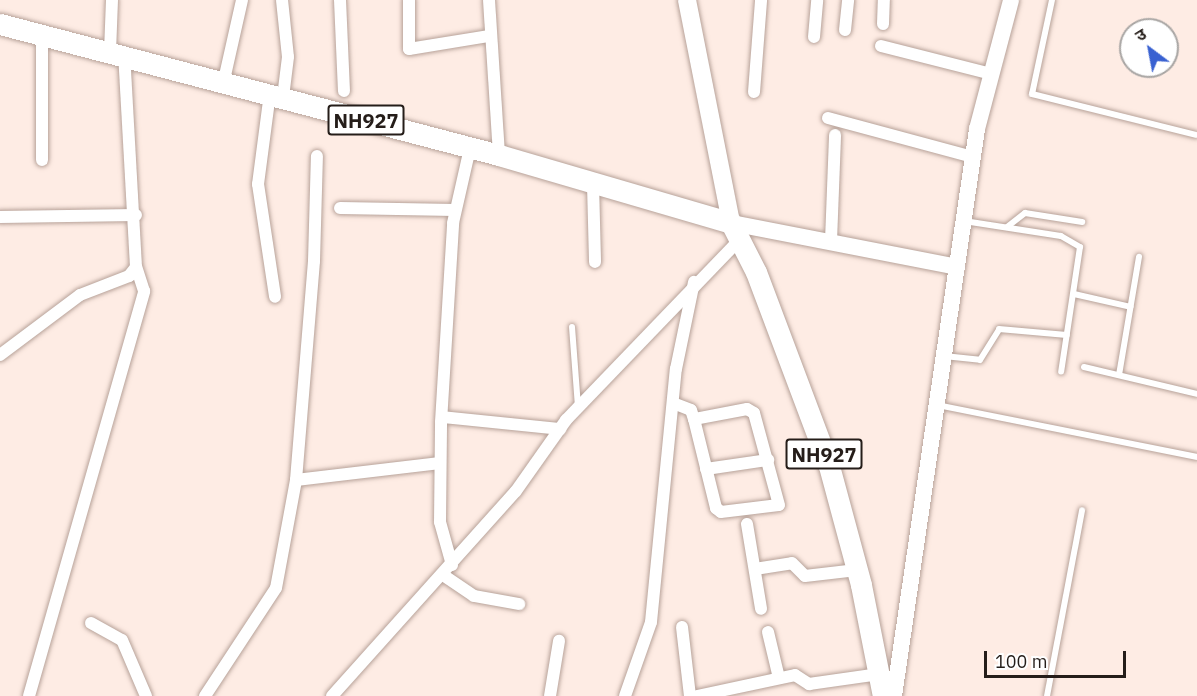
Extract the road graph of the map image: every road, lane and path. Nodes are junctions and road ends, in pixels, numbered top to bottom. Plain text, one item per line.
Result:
1 (112, 0) edge
2 (242, 0) edge
3 (282, 0) edge
4 (340, 0) edge
5 (409, 0) edge
6 (489, 0) edge
7 (687, 0) edge
8 (761, 0) edge
9 (817, 0) edge
10 (848, 0) edge
11 (884, 0) edge
12 (1011, 0) edge
13 (1052, 0) edge
14 (0, 24) edge
15 (883, 24) dead end
16 (845, 30) dead end
17 (42, 34) junction
18 (488, 36) junction
19 (814, 37) dead end
20 (881, 46) dead end
21 (117, 53) junction
22 (992, 74) junction
23 (224, 80) junction
24 (344, 91) dead end
25 (754, 92) dead end
26 (277, 95) junction
27 (828, 118) dead end
28 (1197, 134) edge
29 (835, 135) dead end
30 (470, 148) junction
31 (499, 155) junction
32 (316, 156) dead end
33 (973, 157) junction
34 (42, 160) dead end
35 (593, 184) junction
36 (340, 208) dead end
37 (455, 210) junction
38 (136, 215) junction
39 (0, 217) edge
40 (964, 221) junction
41 (1082, 222) dead end
42 (1007, 227) junction
43 (736, 231) junction
44 (831, 241) junction
45 (1139, 257) dead end
46 (595, 262) dead end
47 (136, 267) junction
48 (957, 267) junction
49 (694, 282) junction
50 (1074, 294) junction
51 (275, 297) dead end
52 (1131, 307) junction
53 (572, 327) dead end
54 (1067, 335) junction
55 (0, 355) edge
56 (944, 356) junction
57 (1084, 367) dead end
58 (1061, 372) dead end
59 (1119, 375) junction
60 (1197, 394) edge
61 (673, 403) junction
62 (936, 405) junction
63 (578, 408) junction
64 (442, 417) junction
65 (694, 419) junction
66 (560, 429) junction
67 (1197, 457) edge
68 (768, 460) junction
69 (440, 463) junction
70 (706, 469) junction
71 (296, 480) junction
72 (1082, 510) dead end
73 (747, 524) dead end
74 (452, 565) junction
75 (755, 569) junction
76 (857, 570) junction
77 (443, 575) junction
78 (519, 604) dead end
79 (762, 609) dead end
80 (91, 623) dead end
81 (682, 627) dead end
82 (768, 632) dead end
83 (560, 641) dead end
84 (879, 674) junction
85 (779, 678) junction
86 (29, 696) edge
87 (146, 696) edge
88 (205, 696) edge
89 (332, 696) edge
90 (550, 696) edge
91 (626, 696) edge
92 (690, 696) edge
93 (697, 696) edge
94 (883, 696) edge
95 (894, 696) edge
96 (1047, 696) edge

1 - 21 street
2 - 23 street
3 - 26 street
4 - 24 street
5 - 18 street
6 - 18 street
7 - 43 main road
8 - 25 street
9 - 19 street
10 - 16 street
11 - 15 street
12 - 22 main road
13 - 28 lane
14 - 17 highway, NH927
17 - 21 highway, NH927
17 - 34 street
18 - 31 street
20 - 22 street
21 - 23 highway, NH927
21 - 38 street
22 - 33 main road
23 - 26 highway, NH927
26 - 30 highway, NH927
26 - 51 street
27 - 33 street
29 - 44 street
30 - 31 highway, NH927
30 - 37 street
31 - 35 highway, NH927
32 - 71 street
33 - 40 main road
35 - 43 highway, NH927
35 - 46 street
36 - 37 street
37 - 64 street
38 - 39 street
38 - 47 street
40 - 42 lane
40 - 48 main road
41 - 42 lane
42 - 50 lane
43 - 44 main road
43 - 49 street
43 - 76 highway, NH927
44 - 48 main road
45 - 52 lane
47 - 55 street
47 - 86 street
48 - 56 main road
49 - 61 street
49 - 63 street
50 - 52 lane
50 - 54 lane
52 - 59 lane
53 - 63 lane
54 - 56 lane
54 - 58 lane
56 - 62 main road
57 - 59 lane
59 - 60 lane
61 - 65 street
61 - 91 street
62 - 67 lane
62 - 95 main road
63 - 66 street
64 - 66 street
64 - 69 street
65 - 68 street
65 - 70 street
66 - 74 street
68 - 70 street
68 - 70 street
69 - 71 street
69 - 74 street
71 - 88 street
72 - 96 lane
73 - 75 street
74 - 77 street
75 - 76 street
75 - 79 street
76 - 84 highway, NH927
77 - 78 street
77 - 89 street
80 - 87 street
81 - 92 street
82 - 85 street
83 - 90 street
84 - 85 street
84 - 94 highway, NH927
85 - 93 street

